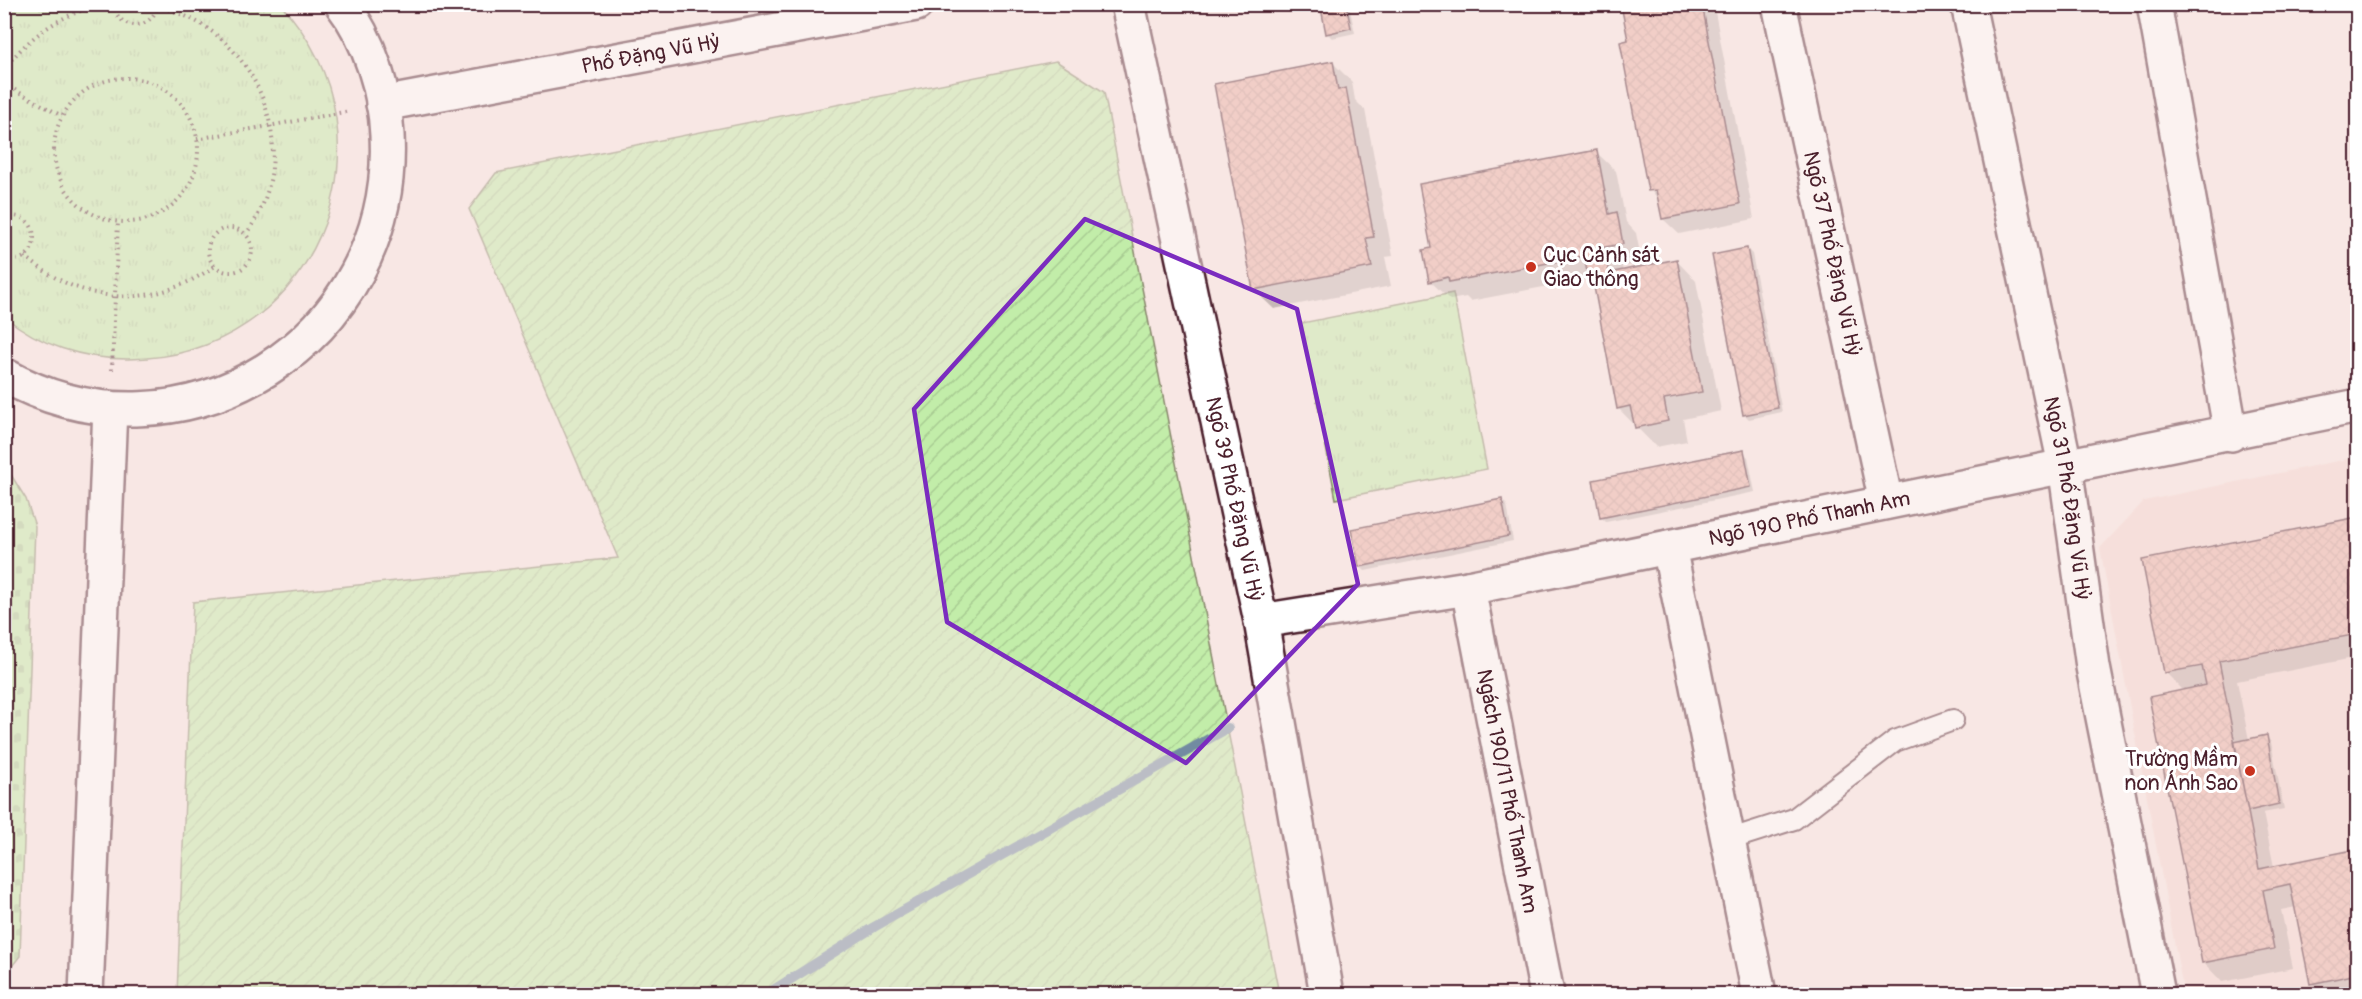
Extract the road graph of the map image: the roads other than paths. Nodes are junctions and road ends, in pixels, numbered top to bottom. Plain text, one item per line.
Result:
1 (342, 4) edge
2 (916, 4) edge
3 (1128, 4) edge
4 (1779, 4) edge
5 (1968, 4) edge
6 (2154, 4) edge
7 (383, 104) junction
8 (4, 375) edge
9 (2358, 406) edge
10 (110, 408) junction
11 (2231, 434) junction
12 (2065, 465) junction
13 (1886, 502) junction
14 (1669, 547) junction
15 (1468, 588) junction
16 (1261, 621) junction
17 (1953, 720) dead end
18 (1728, 840) junction
19 (86, 994) edge
20 (1327, 994) edge
21 (1547, 994) edge
22 (1755, 994) edge
23 (2158, 994) edge

1 - 7 street
2 - 7 street, Phố Đặng Vũ Hỷ
3 - 16 street, Ngõ 39 Phố Đặng Vũ Hỷ
4 - 13 street, Ngõ 37 Phố Đặng Vũ Hỷ
5 - 12 street, Ngõ 31 Phố Đặng Vũ Hỷ
6 - 11 street
7 - 10 street
8 - 10 street
9 - 11 street, Ngõ 190 Phố Thanh Am
10 - 19 street
11 - 12 street, Ngõ 190 Phố Thanh Am
12 - 13 street, Ngõ 190 Phố Thanh Am
12 - 23 street, Ngõ 31 Phố Đặng Vũ Hỷ
13 - 14 street, Ngõ 190 Phố Thanh Am
14 - 15 street, Ngõ 190 Phố Thanh Am
14 - 18 street
15 - 16 street, Ngõ 190 Phố Thanh Am
15 - 21 street, Ngách 190/11 Phố Thanh Am
16 - 20 street, Ngõ 39 Phố Đặng Vũ Hỷ
17 - 18 lane
18 - 22 street

